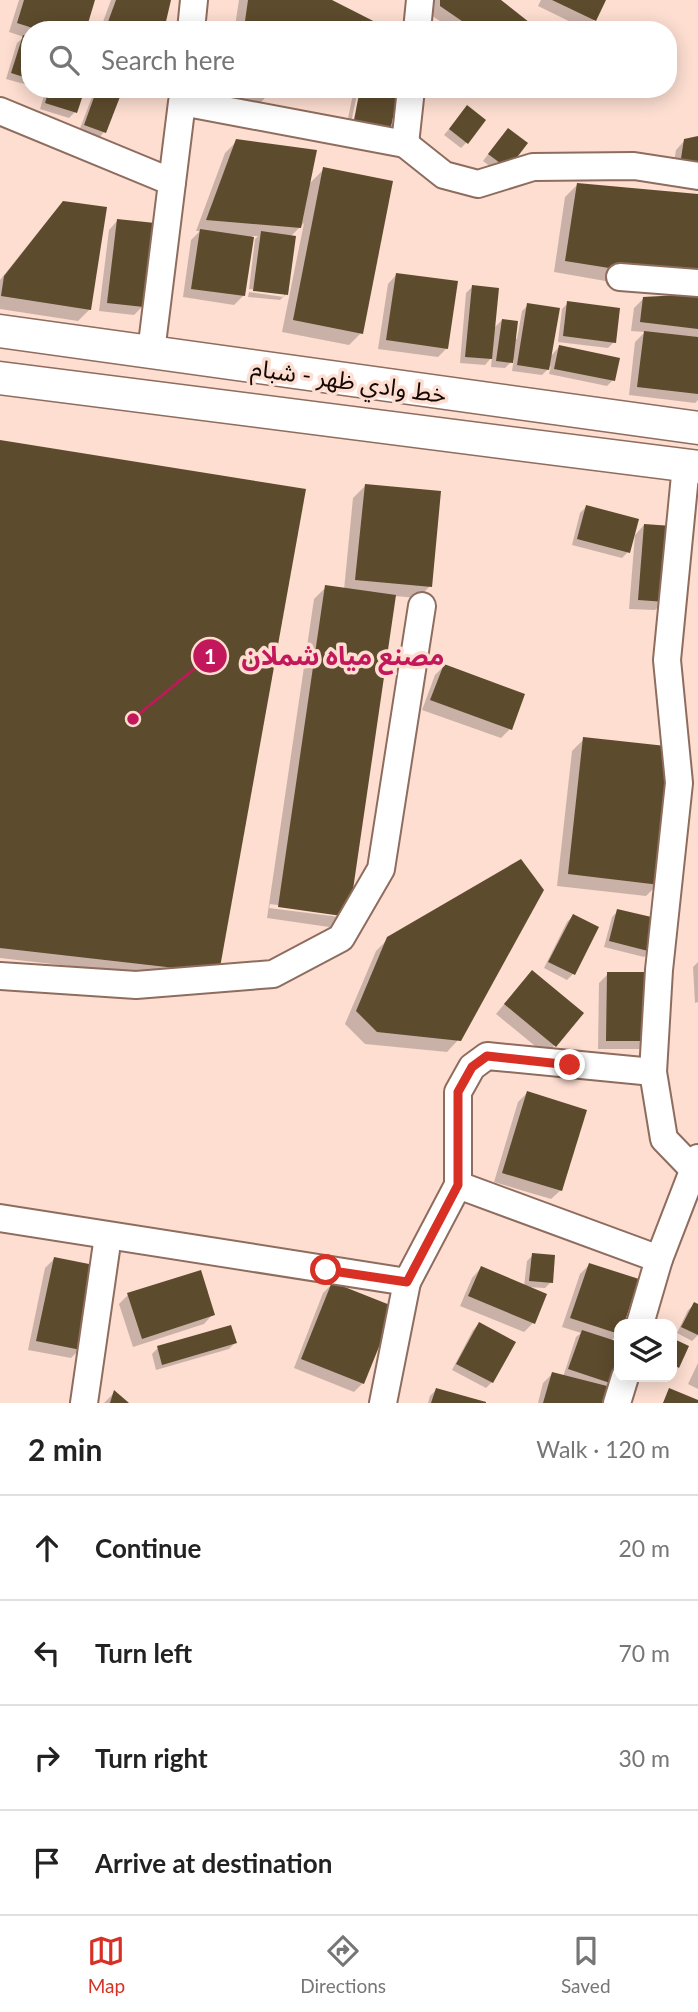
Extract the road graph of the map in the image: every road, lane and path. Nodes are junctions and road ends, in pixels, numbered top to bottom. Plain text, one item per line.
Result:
1 (194, 0) edge
2 (419, 0) edge
3 (192, 21) edge
4 (418, 21) edge
5 (183, 98) edge
6 (192, 98) edge
7 (410, 98) edge
8 (0, 111) edge
9 (405, 144) junction
10 (698, 176) edge
11 (172, 182) junction
12 (620, 277) dead end
13 (698, 283) edge
14 (0, 331) edge
15 (151, 352) junction
16 (0, 378) edge
17 (698, 429) edge
18 (692, 466) edge
19 (422, 606) dead end
20 (0, 976) edge
21 (653, 1072) junction
22 (695, 1163) edge
23 (458, 1185) junction
24 (0, 1218) edge
25 (108, 1236) junction
26 (659, 1259) junction
27 (407, 1282) junction
28 (641, 1319) edge
29 (623, 1382) edge
30 (84, 1403) edge
31 (383, 1403) edge
32 (617, 1403) edge

1 - 3 street
2 - 4 street
5 - 11 street
6 - 9 street
7 - 9 street
8 - 11 street
9 - 10 street
11 - 15 street
12 - 13 street
14 - 15 main road, خط وادي ظهر - شبام
15 - 17 main road, خط وادي ظهر - شبام
16 - 18 main road, خط وادي ظهر - شبام
18 - 21 street
19 - 20 street
21 - 22 street
21 - 23 street
22 - 26 street
23 - 26 street
23 - 27 street
24 - 25 street
25 - 27 street
25 - 30 street
26 - 28 street
27 - 31 street
29 - 32 street

